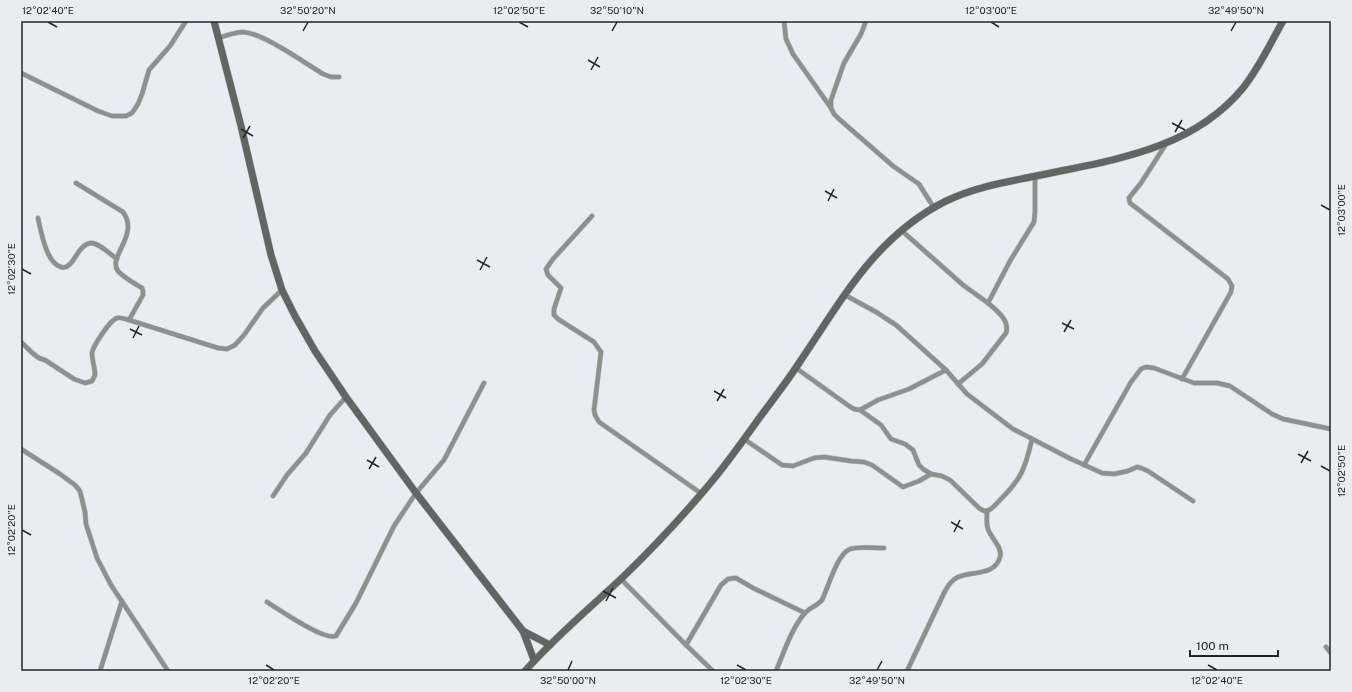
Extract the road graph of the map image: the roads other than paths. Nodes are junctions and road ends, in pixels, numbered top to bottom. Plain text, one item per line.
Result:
1 (186, 21) edge
2 (214, 21) edge
3 (784, 21) edge
4 (866, 21) edge
5 (1283, 21) edge
6 (218, 38) junction
7 (21, 73) edge
8 (339, 77) dead end
9 (831, 108) junction
10 (1166, 144) junction
11 (1035, 176) junction
12 (76, 183) dead end
13 (934, 208) junction
14 (592, 216) dead end
15 (38, 218) dead end
16 (901, 230) junction
17 (117, 259) junction
18 (282, 290) junction
19 (845, 295) junction
20 (988, 303) junction
21 (129, 320) junction
22 (21, 342) edge
23 (796, 368) junction
24 (946, 370) junction
25 (1182, 379) junction
26 (484, 383) dead end
27 (958, 384) junction
28 (346, 397) junction
29 (860, 410) junction
30 (1331, 429) edge
31 (744, 439) junction
32 (1032, 439) junction
33 (21, 449) edge
34 (1084, 465) junction
35 (931, 474) junction
36 (416, 493) junction
37 (702, 494) junction
38 (273, 496) dead end
39 (1193, 501) dead end
40 (987, 511) junction
41 (884, 548) dead end
42 (621, 579) junction
43 (122, 600) junction
44 (267, 602) dead end
45 (805, 613) junction
46 (523, 631) junction
47 (550, 645) junction
48 (686, 645) junction
49 (1326, 647) dead end
50 (1331, 653) edge
51 (534, 660) junction
52 (100, 671) edge
53 (168, 671) edge
54 (525, 671) edge
55 (714, 671) edge
56 (776, 671) edge
57 (907, 671) edge

1 - 7 street
2 - 6 street
3 - 9 street
4 - 9 street
5 - 10 street
6 - 8 street
6 - 18 street
9 - 13 street
10 - 11 street
10 - 25 street
11 - 13 street
11 - 20 street
12 - 17 street
13 - 16 street
14 - 37 street
15 - 17 street
16 - 19 street
16 - 20 street
17 - 21 street
18 - 21 street
18 - 28 street
19 - 23 street
19 - 24 street
20 - 27 street
21 - 22 street
23 - 29 street
23 - 31 street
24 - 27 street
24 - 29 street
25 - 30 street
25 - 34 street
26 - 36 street
27 - 32 street
28 - 36 street
28 - 38 street
29 - 35 street
31 - 35 street
31 - 37 street
32 - 34 street
32 - 40 street
33 - 43 street
34 - 39 street
35 - 40 street
36 - 44 street
36 - 46 street
37 - 42 street
40 - 57 street
41 - 45 street
42 - 47 street
42 - 48 street
43 - 52 street
43 - 53 street
45 - 48 street
45 - 56 street
46 - 47 street
46 - 51 street
47 - 51 street
48 - 55 street
49 - 50 street
51 - 54 street

